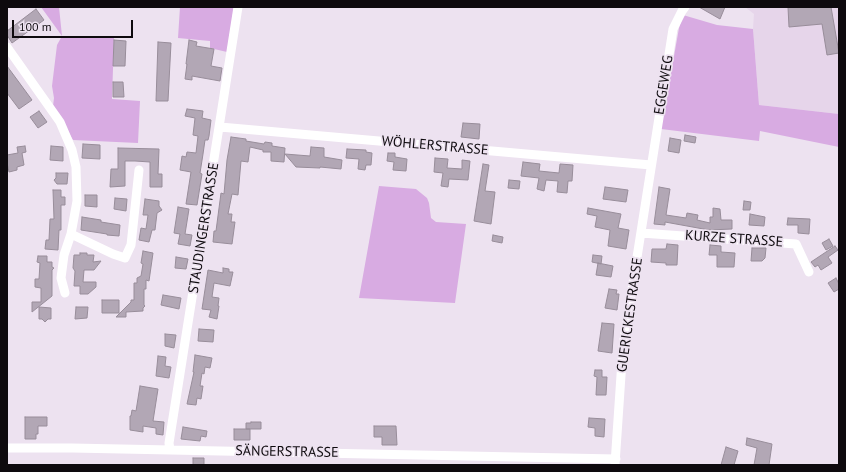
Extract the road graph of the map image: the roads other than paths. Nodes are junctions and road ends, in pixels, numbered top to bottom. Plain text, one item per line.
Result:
1 (238, 7) edge
2 (685, 7) edge
3 (7, 47) edge
4 (220, 127) junction
5 (651, 165) junction
6 (139, 170) dead end
7 (641, 233) junction
8 (71, 234) junction
9 (809, 272) dead end
10 (65, 293) dead end
11 (7, 448) edge
12 (170, 450) junction
13 (616, 462) edge

1 - 4 street, STAUDINGERSTRASSE
2 - 5 street, EGGEWEG
3 - 8 street
4 - 5 street, WÖHLERSTRASSE
4 - 12 street, STAUDINGERSTRASSE
5 - 7 street, GUERICKESTRASSE
6 - 8 street
7 - 9 street, KURZE STRASSE
7 - 13 street, GUERICKESTRASSE
8 - 10 street
11 - 12 street, SÄNGERSTRASSE
12 - 13 street, SÄNGERSTRASSE

